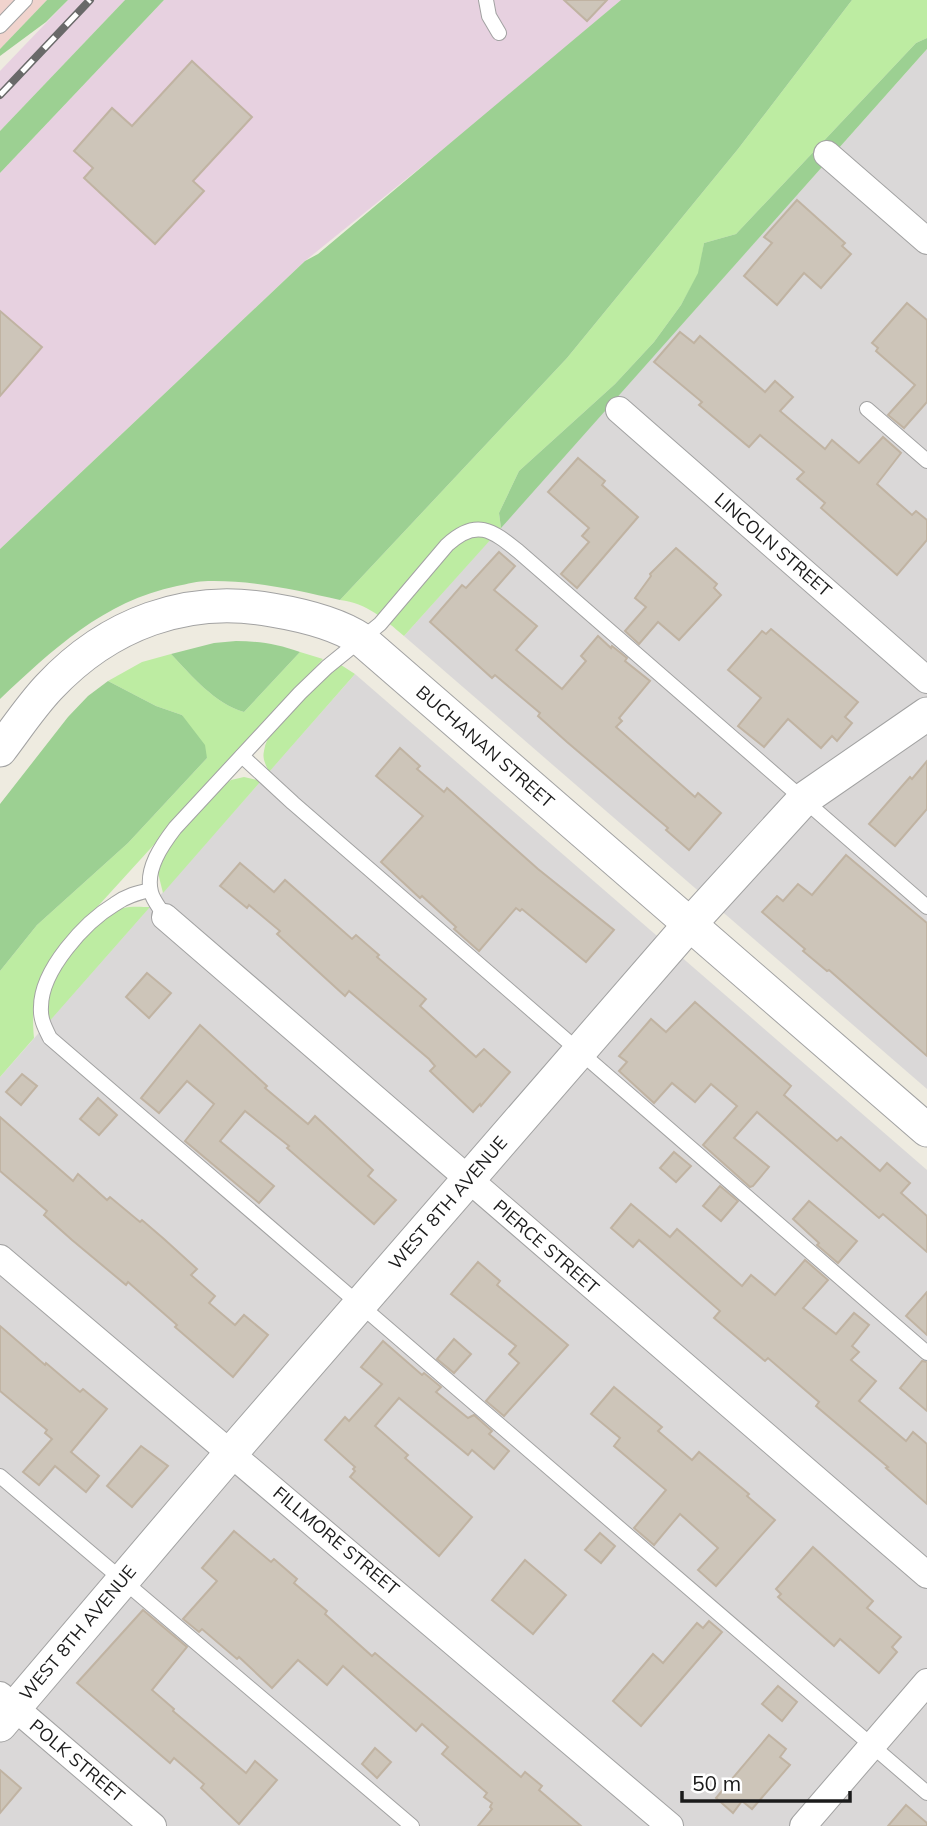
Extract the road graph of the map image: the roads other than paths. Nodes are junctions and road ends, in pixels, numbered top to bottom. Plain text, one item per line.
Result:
1 (25, 0) edge
2 (486, 0) edge
3 (0, 26) edge
4 (499, 33) dead end
5 (827, 154) dead end
6 (927, 241) edge
7 (867, 409) dead end
8 (619, 410) dead end
9 (927, 461) edge
10 (362, 640) junction
11 (927, 680) edge
12 (927, 714) edge
13 (0, 750) edge
14 (242, 756) junction
15 (804, 799) junction
16 (150, 890) junction
17 (927, 906) edge
18 (166, 917) joint
19 (690, 924) junction
20 (580, 1051) junction
21 (927, 1130) edge
22 (467, 1179) junction
23 (0, 1258) edge
24 (359, 1305) junction
25 (927, 1353) edge
26 (232, 1452) junction
27 (0, 1476) edge
28 (927, 1575) edge
29 (123, 1580) junction
30 (927, 1682) edge
31 (5, 1709) edge
32 (872, 1745) junction
33 (927, 1793) edge
34 (153, 1826) edge
35 (412, 1826) edge
36 (670, 1826) edge
37 (803, 1826) edge

1 - 3 lane
2 - 4 lane
5 - 6 street
7 - 9 lane
8 - 11 street, LINCOLN STREET
10 - 13 street, BUCHANAN STREET
10 - 14 lane
10 - 15 lane
10 - 19 street, BUCHANAN STREET
12 - 15 street, WEST 8TH AVENUE
14 - 16 lane
14 - 20 lane
15 - 17 lane
15 - 19 street, WEST 8TH AVENUE
16 - 18 lane
16 - 24 lane
18 - 22 street, PIERCE STREET
19 - 20 street, WEST 8TH AVENUE
19 - 21 street, BUCHANAN STREET
20 - 22 street, WEST 8TH AVENUE
20 - 25 lane
22 - 24 street, WEST 8TH AVENUE
22 - 28 street, PIERCE STREET
23 - 26 street, FILLMORE STREET
24 - 26 street, WEST 8TH AVENUE
24 - 32 lane
26 - 29 street, WEST 8TH AVENUE
26 - 36 street, FILLMORE STREET
27 - 29 lane
29 - 31 street, WEST 8TH AVENUE
29 - 35 lane
30 - 32 street
31 - 34 street, POLK STREET
32 - 33 lane
32 - 37 street

